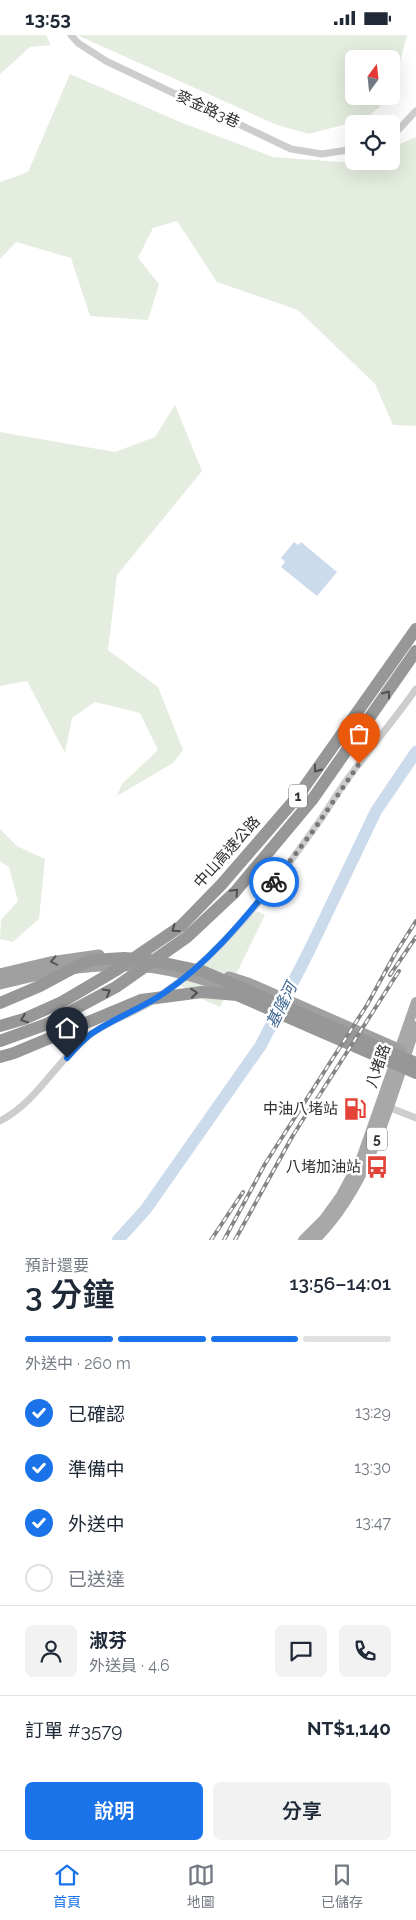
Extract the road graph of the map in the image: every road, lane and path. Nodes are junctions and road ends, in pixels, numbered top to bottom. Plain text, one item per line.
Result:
1 (71, 35) edge
2 (416, 111) edge
3 (400, 128) edge
4 (345, 150) edge
5 (416, 629) edge
6 (416, 651) edge
7 (416, 689) edge
8 (0, 974) edge
9 (0, 984) edge
10 (416, 1002) edge
11 (0, 1003) edge
12 (0, 1026) edge
13 (416, 1026) edge
14 (0, 1041) edge
15 (416, 1056) edge
16 (0, 1057) edge
17 (416, 1063) edge
18 (416, 1067) edge
19 (416, 1073) edge
20 (388, 1107) junction
21 (416, 1118) edge
22 (0, 1121) edge
23 (303, 1240) edge
24 (314, 1240) edge

1 - 4 street, 麥金路3巷
2 - 3 street
5 -> 12 highway, 中山高速公路 / 1
14 -> 6 highway, 中山高速公路 / 1
7 - 22 street
15 -> 8 highway
9 - 18 highway
10 - 23 main road, 八堵路 / 5
11 - 17 highway
13 - 20 main road, 八堵路 / 5
16 -> 19 highway
20 - 21 street
20 - 24 main road, 八堵路 / 5

